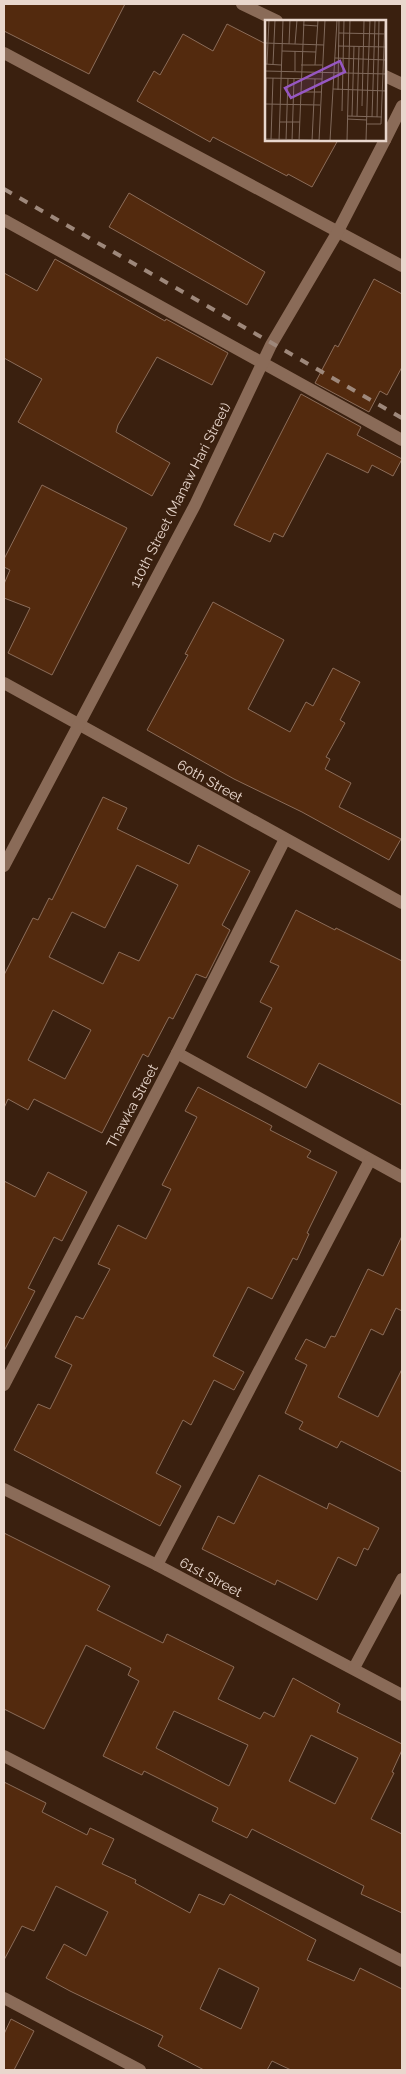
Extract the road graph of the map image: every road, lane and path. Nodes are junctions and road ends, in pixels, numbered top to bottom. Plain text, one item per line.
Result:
1 (242, 4) edge
2 (274, 20) edge
3 (4, 53) edge
4 (386, 76) edge
5 (402, 84) edge
6 (402, 106) edge
7 (386, 138) edge
8 (384, 141) edge
9 (4, 220) edge
10 (337, 232) junction
11 (402, 266) edge
12 (263, 364) junction
13 (402, 440) edge
14 (4, 683) edge
15 (77, 724) junction
16 (284, 839) junction
17 (4, 866) edge
18 (402, 903) edge
19 (177, 1053) junction
20 (370, 1160) junction
21 (402, 1177) edge
22 (4, 1385) edge
23 (4, 1489) edge
24 (157, 1566) junction
25 (402, 1579) edge
26 (354, 1668) junction
27 (402, 1695) edge
28 (4, 1756) edge
29 (402, 1961) edge
30 (4, 1998) edge
31 (140, 2070) edge

1 - 2 street
3 - 10 street
4 - 5 street
6 - 7 street, 110th Street (Manaw Hari Street)
8 - 10 street, 110th Street (Manaw Hari Street)
9 - 12 street
10 - 11 street
10 - 12 street, 110th Street (Manaw Hari Street)
12 - 13 street
12 - 15 street, 110th Street (Manaw Hari Street)
14 - 15 street, 60th Street
15 - 16 street, 60th Street
15 - 17 street, 110th Street (Manaw Hari Street)
16 - 18 street, 60th Street
16 - 19 street, Thawka Street
19 - 20 street
19 - 22 street, Thawka Street
20 - 21 street
20 - 24 street
23 - 24 street, 61st Street
24 - 26 street, 61st Street
25 - 26 street
26 - 27 street, 61st Street
28 - 29 street
30 - 31 street

